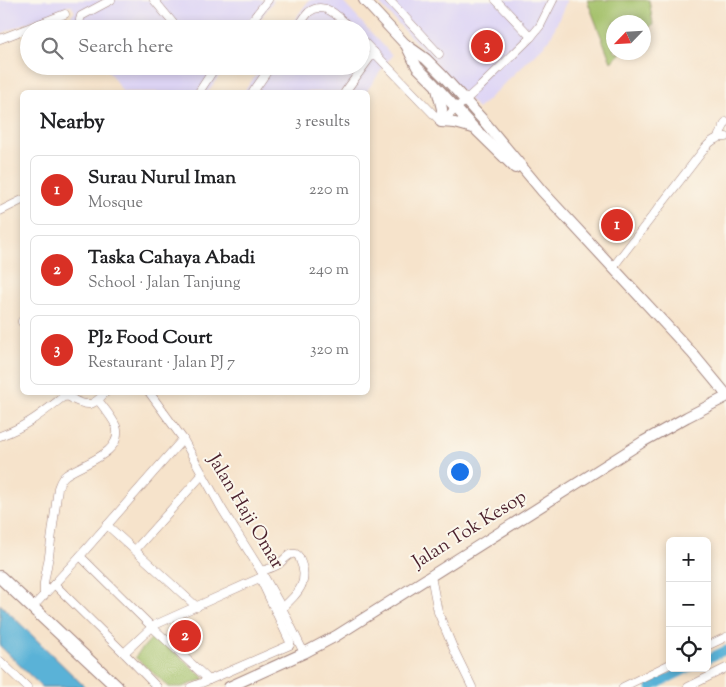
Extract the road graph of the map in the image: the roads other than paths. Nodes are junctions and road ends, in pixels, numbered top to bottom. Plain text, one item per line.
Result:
1 (111, 0) edge
2 (154, 0) edge
3 (268, 0) edge
4 (364, 0) edge
5 (389, 0) edge
6 (496, 0) edge
7 (553, 0) edge
8 (65, 14) dead end
9 (49, 20) edge
10 (79, 20) edge
11 (171, 20) edge
12 (253, 20) edge
13 (303, 20) edge
14 (342, 20) edge
15 (20, 31) edge
16 (531, 37) junction
17 (0, 39) edge
18 (405, 44) junction
19 (370, 48) edge
20 (374, 52) junction
21 (440, 54) dead end
22 (370, 58) edge
23 (209, 75) edge
24 (265, 75) edge
25 (358, 75) edge
26 (434, 84) junction
27 (200, 90) edge
28 (254, 90) edge
29 (347, 90) edge
30 (466, 100) junction
31 (457, 108) junction
32 (441, 122) junction
33 (726, 122) edge
34 (474, 128) junction
35 (722, 137) edge
36 (542, 191) junction
37 (20, 201) edge
38 (0, 211) edge
39 (613, 267) junction
40 (66, 395) edge
41 (69, 395) edge
42 (103, 395) edge
43 (151, 395) edge
44 (726, 396) edge
45 (98, 400) junction
46 (0, 436) edge
47 (183, 439) junction
48 (202, 476) junction
49 (107, 525) junction
50 (135, 550) junction
51 (80, 556) junction
52 (262, 575) junction
53 (431, 576) junction
54 (0, 577) edge
55 (54, 584) junction
56 (44, 596) junction
57 (197, 607) junction
58 (32, 608) junction
59 (282, 608) junction
60 (152, 627) junction
61 (726, 637) edge
62 (711, 644) edge
63 (124, 652) junction
64 (304, 653) junction
65 (0, 661) edge
66 (666, 666) edge
67 (726, 668) edge
68 (209, 680) junction
69 (19, 684) edge
70 (27, 687) edge
71 (117, 687) edge
72 (157, 687) edge
73 (191, 687) edge
74 (229, 687) edge
75 (472, 687) edge
76 (623, 687) edge
77 (688, 687) edge

1 - 10 street
2 - 11 street
3 - 12 street
4 - 18 street
5 - 21 street
6 - 16 street
7 - 16 street
8 - 9 street
13 - 14 street
15 - 17 street
16 - 30 street
18 - 26 street
18 - 30 street
19 - 20 street
20 - 22 street
20 - 32 street
23 - 27 street
24 - 28 street
25 - 29 street
26 - 31 street
26 - 32 street
30 - 31 street
30 - 36 street
31 - 32 street
31 - 34 street
32 - 34 street
33 - 35 street
34 - 36 street
35 - 39 street
36 - 39 street
37 - 38 street
39 - 44 street
40 - 46 street
41 - 45 street
42 - 45 street
43 - 47 street, Jalan Haji Omar
44 - 53 street, Jalan Tok Kesop
45 - 56 street
47 - 48 street, Jalan Haji Omar
47 - 49 street
48 - 50 street
48 - 52 street, Jalan Haji Omar
49 - 50 street
49 - 51 street
50 - 57 street
51 - 55 street
51 - 60 street
52 - 57 street
52 - 59 street, Jalan Haji Omar
52 - 59 street
52 - 68 street
53 - 64 street, Jalan Tok Kesop
53 - 75 street
54 - 58 main road
55 - 56 street
55 - 63 street
56 - 58 street
57 - 60 street
58 - 71 main road
59 - 64 street, Jalan Haji Omar
60 - 63 street
60 - 68 street
61 - 62 street
63 - 72 street
64 - 74 street, Jalan Tok Kesop
65 - 69 street
66 - 76 street
67 - 77 street
68 - 73 street
69 - 70 street

